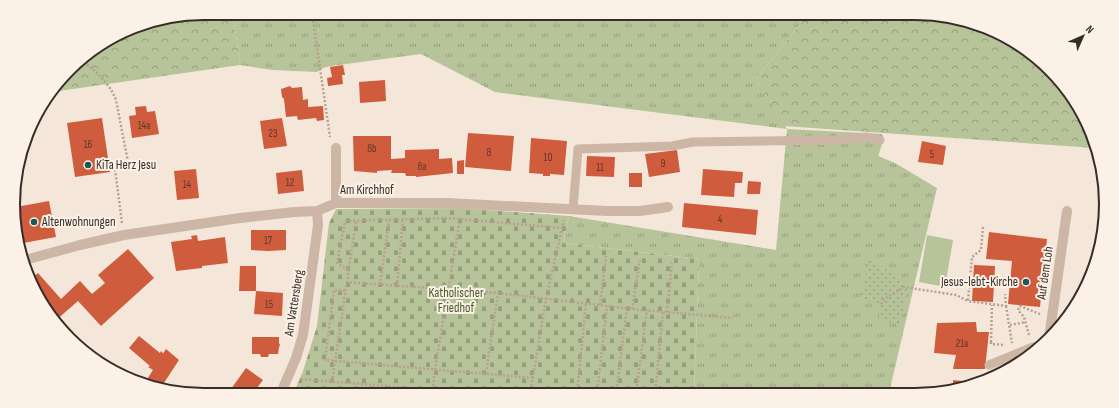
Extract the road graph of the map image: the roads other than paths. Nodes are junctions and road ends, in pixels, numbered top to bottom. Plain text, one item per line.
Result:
1 (880, 140) dead end
2 (336, 148) dead end
3 (336, 203) junction
4 (668, 206) dead end
5 (570, 209) junction
6 (317, 211) junction
7 (1067, 211) dead end
8 (29, 259) edge
9 (1051, 328) edge
10 (1028, 349) edge
11 (989, 365) dead end
12 (283, 388) edge

1 - 5 lane
2 - 3 street
3 - 5 street, Am Kirchhof
3 - 6 street, Am Kirchhof
4 - 5 street, Am Kirchhof
6 - 8 street, Am Kirchhof
6 - 12 street, Am Vattersberg
7 - 9 street, Auf dem Loh
10 - 11 lane

